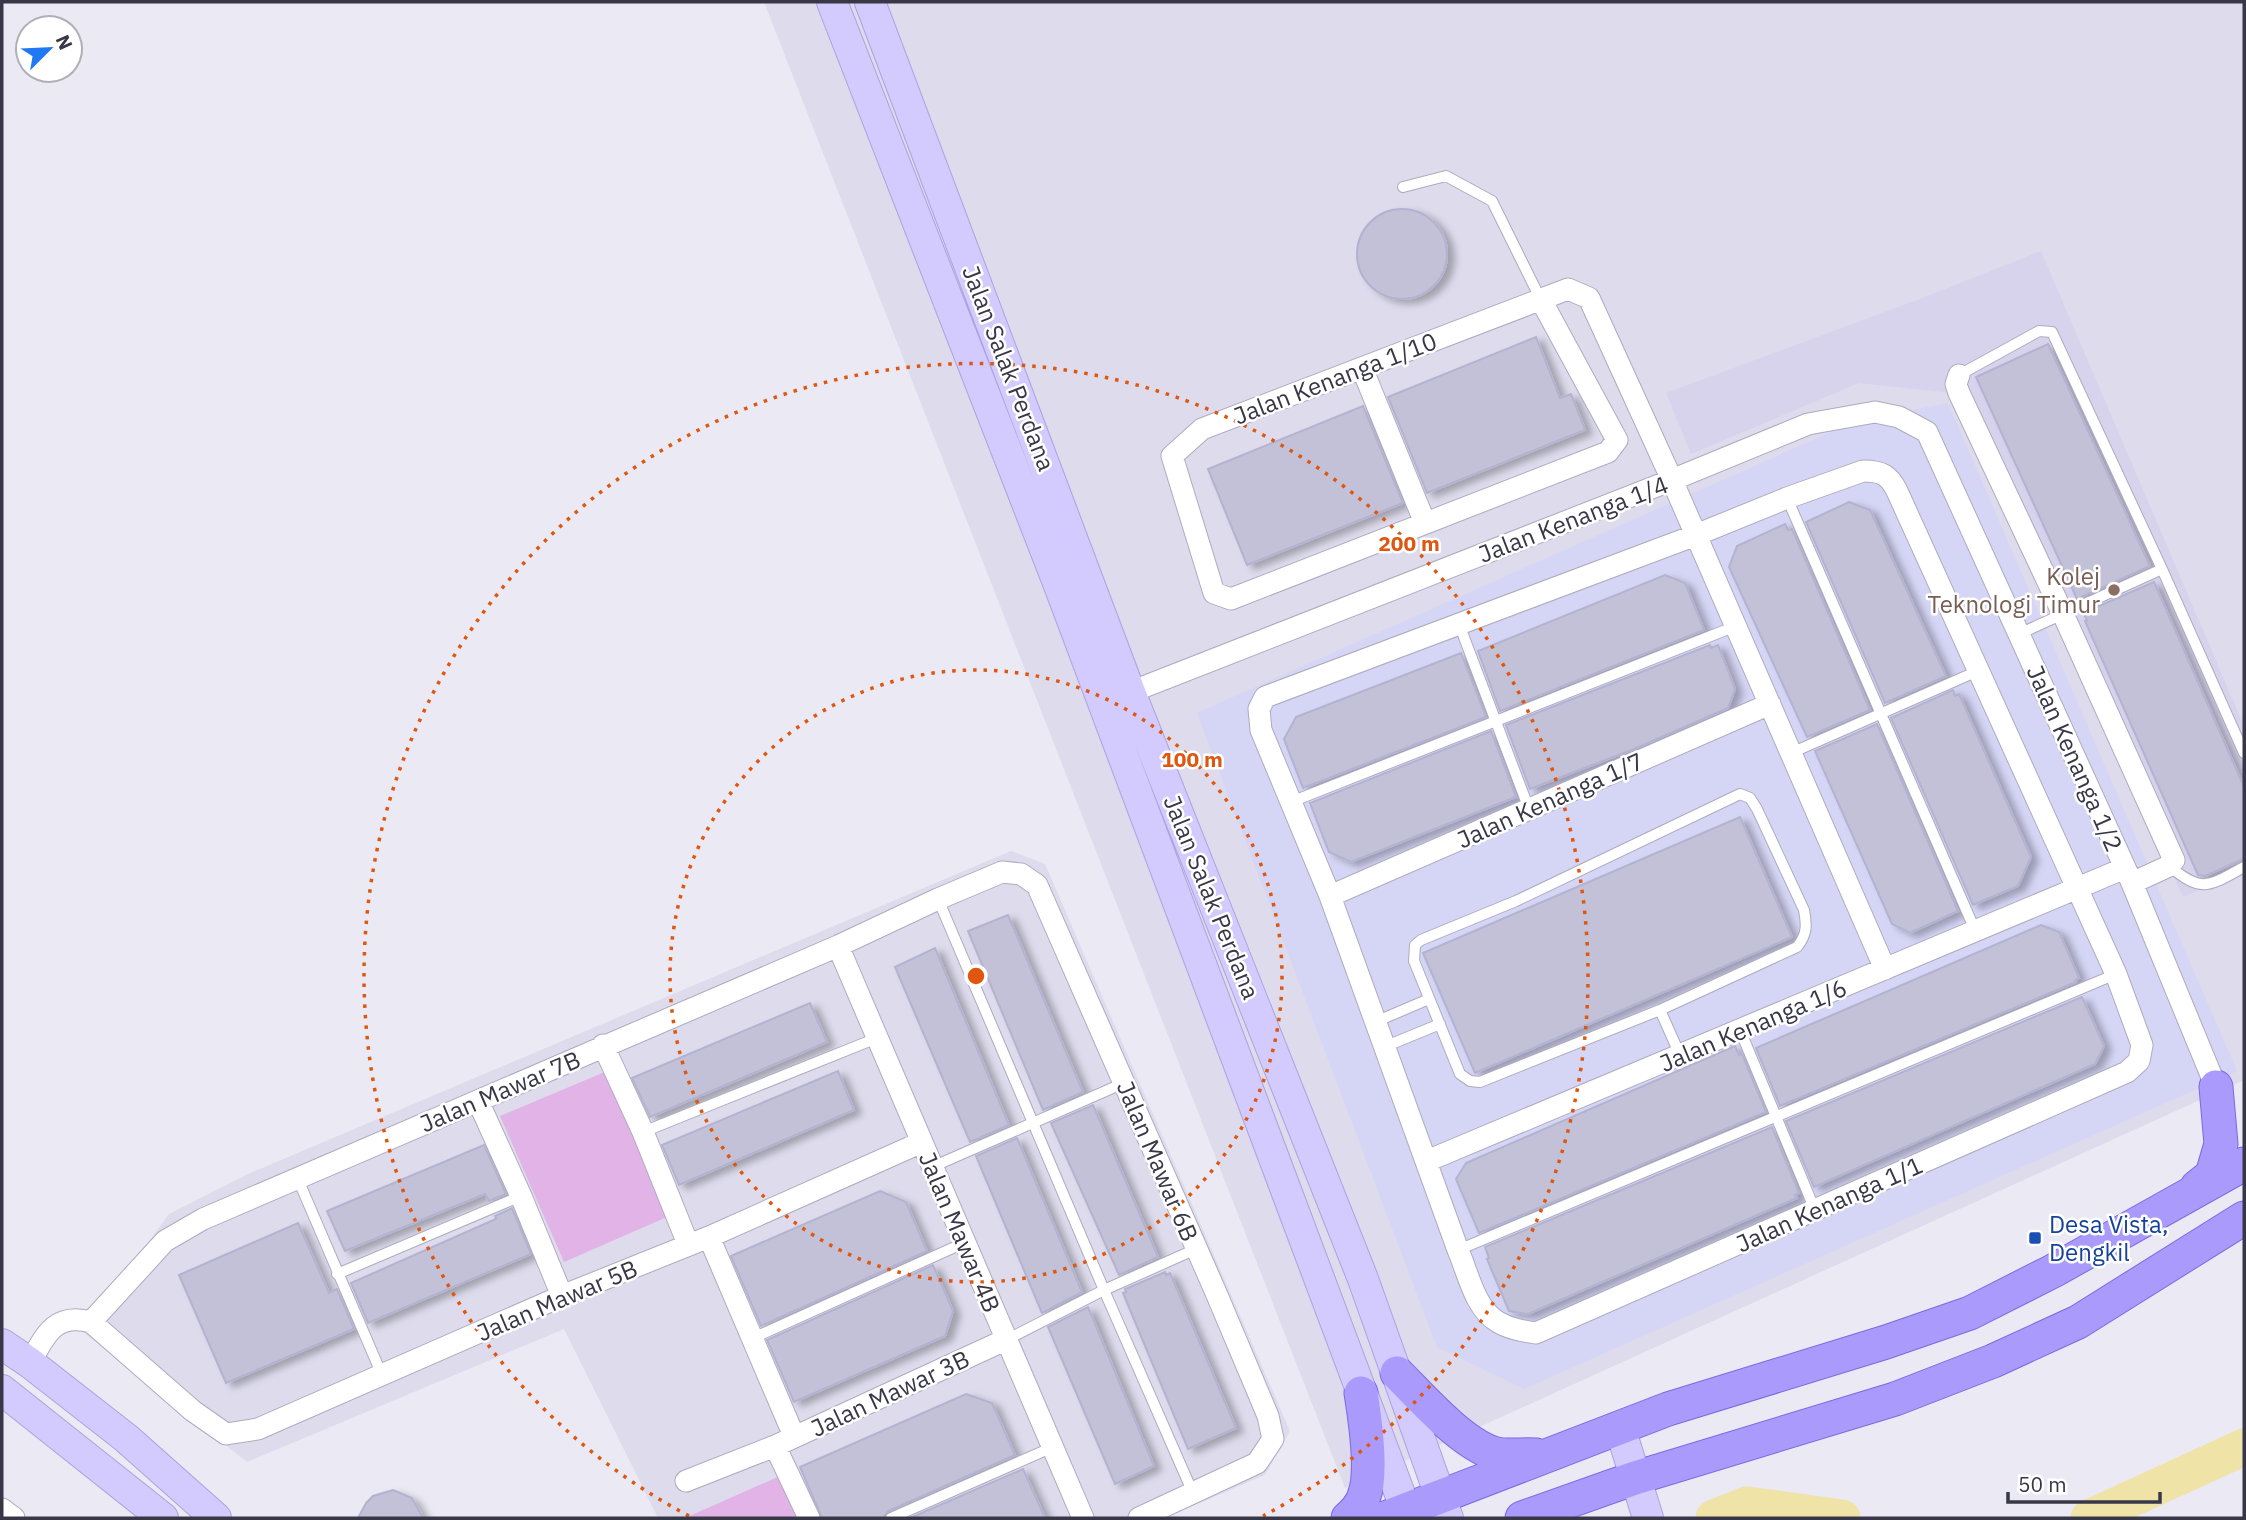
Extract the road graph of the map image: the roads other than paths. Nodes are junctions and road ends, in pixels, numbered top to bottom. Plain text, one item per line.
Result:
1 (832, 2) edge
2 (870, 2) edge
3 (1403, 187) dead end
4 (1541, 300) junction
5 (1362, 368) junction
6 (1959, 375) joint
7 (1927, 432) joint
8 (1672, 480) junction
9 (1787, 498) junction
10 (1425, 523) junction
11 (1696, 535) junction
12 (2162, 569) junction
13 (2063, 614) junction
14 (1460, 624) junction
15 (1736, 626) junction
16 (2019, 634) junction
17 (1980, 670) junction
18 (1130, 692) junction
19 (1103, 703) junction
20 (1770, 704) junction
21 (1881, 713) junction
22 (1495, 722) junction
23 (1791, 753) junction
24 (2244, 754) edge
25 (1291, 802) junction
26 (1529, 809) junction
27 (2169, 866) junction
28 (2244, 867) edge
29 (2128, 875) junction
30 (1037, 885) joint
31 (2079, 888) junction
32 (1330, 895) junction
33 (938, 899) junction
34 (1975, 930) junction
35 (838, 946) junction
36 (1885, 969) junction
37 (2116, 974) junction
38 (1429, 999) junction
39 (1660, 1010) junction
40 (1375, 1022) junction
41 (1440, 1024) junction
42 (1740, 1030) junction
43 (877, 1038) junction
44 (603, 1045) junction
45 (1384, 1047) junction
46 (1680, 1055) junction
47 (1124, 1083) junction
48 (2216, 1087) junction
49 (478, 1101) junction
50 (2244, 1106) edge
51 (1776, 1116) junction
52 (1034, 1122) junction
53 (643, 1132) junction
54 (922, 1142) junction
55 (1427, 1161) junction
56 (2244, 1164) edge
57 (933, 1167) junction
58 (297, 1177) junction
59 (521, 1196) junction
60 (2177, 1202) junction
61 (1815, 1210) junction
62 (2244, 1218) edge
63 (709, 1237) junction
64 (965, 1242) junction
65 (688, 1244) junction
66 (1196, 1249) junction
67 (1458, 1250) junction
68 (337, 1274) junction
69 (1104, 1290) junction
70 (562, 1296) junction
71 (91, 1322) junction
72 (753, 1338) junction
73 (1005, 1340) junction
74 (2, 1344) edge
75 (30, 1363) junction
76 (1397, 1373) junction
77 (382, 1375) junction
78 (2, 1390) edge
79 (1361, 1393) junction
80 (1612, 1430) junction
81 (794, 1436) junction
82 (775, 1446) junction
83 (1053, 1447) junction
84 (1542, 1455) junction
85 (1628, 1480) junction
86 (686, 1481) dead end
87 (1194, 1493) junction
88 (1444, 1507) edge
89 (2, 1508) edge
90 (1400, 1515) edge
91 (13, 1518) edge
92 (163, 1518) edge
93 (216, 1518) edge
94 (809, 1518) edge
95 (891, 1518) edge
96 (1083, 1518) edge
97 (1139, 1518) edge
98 (1348, 1518) edge
99 (1522, 1518) edge
100 (1632, 1518) edge
101 (1648, 1518) edge

1 - 19 street, Jalan Salak Perdana
2 - 18 street, Jalan Salak Perdana
3 - 4 lane
4 - 5 street, Jalan Kenanga 1/10
4 - 8 street, Jalan Kenanga 1/10
4 - 10 street
5 - 10 street
5 - 10 street, Jalan Kenanga 1/10
6 - 12 lane
6 - 13 street
7 - 8 street, Jalan Kenanga 1/4
7 - 16 street, Jalan Kenanga 1/2
8 - 11 street
8 - 18 street, Jalan Kenanga 1/4
9 - 11 street
9 - 17 street
9 - 21 lane
11 - 14 street
11 - 15 street
12 - 13 lane
12 - 24 lane
13 - 16 lane
13 - 27 street
14 - 22 lane
14 - 25 street
15 - 20 street
15 - 22 lane
16 - 29 street, Jalan Kenanga 1/2
17 - 21 lane
17 - 31 street
18 - 19 street, Jalan Kenanga 1/4
18 - 76 street, Jalan Salak Perdana
19 - 79 street, Jalan Salak Perdana
20 - 23 street
20 - 26 street, Jalan Kenanga 1/7
21 - 23 lane
21 - 34 lane
22 - 25 lane
22 - 26 lane
23 - 36 street
25 - 32 street
26 - 32 street, Jalan Kenanga 1/7
27 - 28 lane
27 - 29 street, Jalan Kenanga 1/6
29 - 31 street, Jalan Kenanga 1/6
29 - 48 street, Jalan Kenanga 1/2
30 - 33 street, Jalan Mawar 7B
30 - 47 street, Jalan Mawar 6B
31 - 34 street, Jalan Kenanga 1/6
31 - 37 street
32 - 40 street
33 - 35 street, Jalan Mawar 7B
33 - 52 lane
34 - 36 street, Jalan Kenanga 1/6
35 - 43 street, Jalan Mawar 4B
35 - 44 street, Jalan Mawar 7B
36 - 42 street, Jalan Kenanga 1/6
37 - 51 lane
37 - 61 street, Jalan Kenanga 1/1
38 - 39 lane
38 - 40 lane
38 - 41 lane
39 - 41 lane
39 - 46 lane
40 - 45 street
41 - 45 lane
42 - 46 street, Jalan Kenanga 1/6
42 - 51 lane
43 - 53 lane
43 - 54 street, Jalan Mawar 4B
44 - 49 street, Jalan Mawar 7B
44 - 53 street
45 - 55 street
46 - 55 street, Jalan Kenanga 1/6
47 - 52 lane
47 - 66 street, Jalan Mawar 6B
48 - 50 main road
48 - 60 main road
49 - 58 street, Jalan Mawar 7B
49 - 59 street
51 - 61 lane
51 - 67 lane
52 - 57 lane
52 - 69 lane
53 - 65 street
54 - 57 street, Jalan Mawar 4B
54 - 63 street, Jalan Mawar 5B
55 - 67 street
56 - 60 main road
57 - 64 street, Jalan Mawar 4B
58 - 68 lane
58 - 71 street, Jalan Mawar 7B
59 - 68 lane
59 - 70 street
60 - 80 main road
61 - 67 street, Jalan Kenanga 1/1
62 - 85 main road
63 - 65 street, Jalan Mawar 5B
63 - 72 street
64 - 72 lane
64 - 73 street, Jalan Mawar 4B
65 - 70 street, Jalan Mawar 5B
66 - 69 lane
66 - 87 street, Jalan Mawar 6B
68 - 77 lane
69 - 73 lane
69 - 87 lane
70 - 77 street, Jalan Mawar 5B
71 - 75 street
71 - 77 street, Jalan Mawar 5B
72 - 81 street
73 - 81 street, Jalan Mawar 3B
73 - 83 street, Jalan Mawar 4B
74 - 75 street
75 - 93 street
76 - 84 main road
76 - 88 street, Jalan Salak Perdana
78 - 92 street
79 - 90 street, Jalan Salak Perdana
79 - 98 main road
80 - 84 main road
80 - 85 street
81 - 82 street, Jalan Mawar 3B
82 - 86 street, Jalan Mawar 3B
82 - 94 street
83 - 95 lane
83 - 96 street, Jalan Mawar 4B
84 - 88 main road
85 - 99 main road
85 - 100 street
85 - 101 street
87 - 97 street
88 - 90 main road
89 - 91 street

